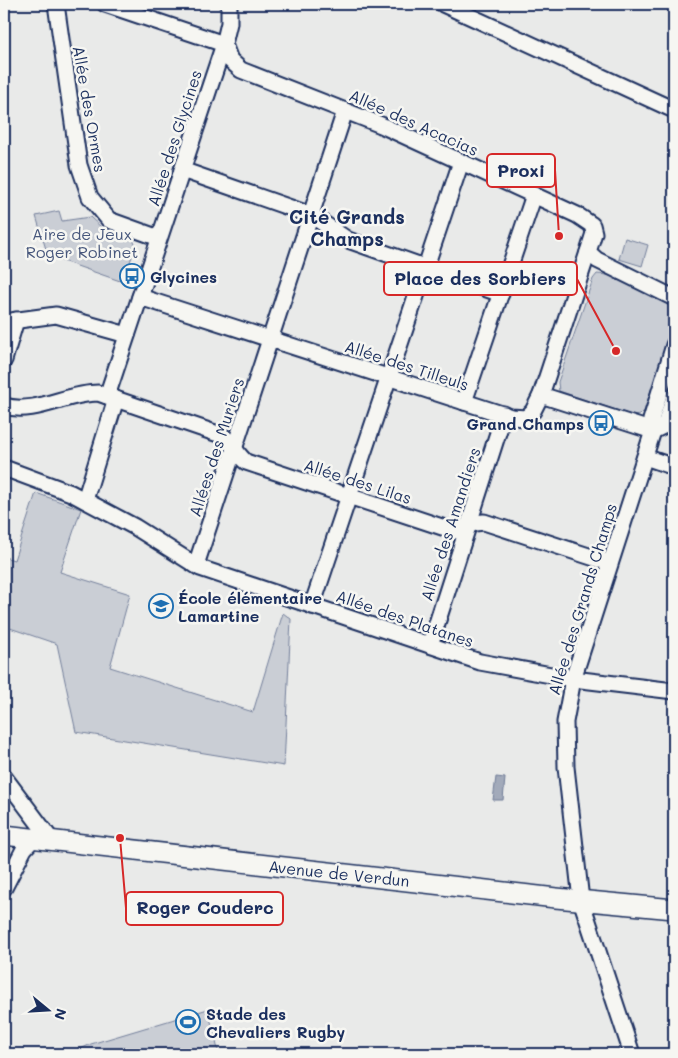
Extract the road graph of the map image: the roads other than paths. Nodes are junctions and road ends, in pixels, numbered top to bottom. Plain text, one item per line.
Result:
1 (56, 4) edge
2 (104, 4) edge
3 (229, 4) edge
4 (443, 4) edge
5 (224, 44) junction
6 (674, 110) edge
7 (345, 111) junction
8 (461, 162) junction
9 (182, 170) junction
10 (534, 196) junction
11 (311, 215) junction
12 (159, 238) junction
13 (588, 252) junction
14 (425, 267) junction
15 (501, 294) junction
16 (140, 297) junction
17 (674, 298) edge
18 (10, 321) edge
19 (127, 335) junction
20 (269, 339) junction
21 (674, 345) edge
22 (4, 360) edge
23 (388, 377) junction
24 (541, 395) junction
25 (674, 397) edge
26 (112, 398) junction
27 (464, 402) junction
28 (4, 406) edge
29 (504, 414) junction
30 (654, 431) junction
31 (234, 445) junction
32 (645, 457) junction
33 (674, 467) edge
34 (4, 468) edge
35 (349, 496) junction
36 (85, 500) junction
37 (466, 527) junction
38 (610, 563) junction
39 (196, 565) junction
40 (312, 606) junction
41 (430, 645) junction
42 (573, 679) junction
43 (674, 691) edge
44 (4, 777) edge
45 (4, 835) edge
46 (32, 839) junction
47 (52, 841) junction
48 (4, 888) edge
49 (581, 900) junction
50 (674, 908) edge
51 (632, 1054) edge

1 - 12 street, Allée des Ormes
2 - 5 street
3 - 5 street, Allée des Glycines
4 - 6 street
5 - 7 street, Allée des Acacias
5 - 9 street, Allée des Glycines
7 - 8 street, Allée des Acacias
7 - 11 street, Allées des Muriers
8 - 10 street, Allée des Acacias
8 - 14 street
9 - 11 street
9 - 12 street, Allée des Glycines
10 - 13 street, Allée des Acacias
10 - 15 street
11 - 14 street
11 - 20 street, Allées des Muriers
12 - 16 street, Allée des Glycines
13 - 17 street
13 - 24 street
14 - 15 street
14 - 23 street
15 - 27 street
16 - 19 street, Allée des Glycines
16 - 20 street, Allée des Tilleuls
18 - 19 street
18 - 22 street
19 - 26 street, Allée des Glycines
20 - 23 street, Allée des Tilleuls
20 - 31 street, Allées des Muriers
21 - 30 street, Allée des Grands Champs
23 - 27 street, Allée des Tilleuls
23 - 35 street
24 - 29 street, Allée des Tilleuls
24 - 30 street
25 - 30 street, Allée des Grands Champs
26 - 28 street, Allée des Lilas
26 - 31 street, Allée des Lilas
26 - 36 street, Allée des Glycines
27 - 29 street, Allée des Tilleuls
29 - 37 street, Allée des Amandiers
30 - 32 street, Allée des Grands Champs
31 - 35 street, Allée des Lilas
31 - 39 street, Allées des Muriers
32 - 33 street
32 - 38 street, Allée des Grands Champs
34 - 36 street, Allée des Platanes
35 - 37 street, Allée des Lilas
35 - 40 street
36 - 39 street, Allée des Platanes
37 - 38 street, Allée des Lilas
37 - 41 street, Allée des Amandiers
38 - 42 street, Allée des Grands Champs
39 - 40 street, Allée des Platanes
40 - 41 street, Allée des Platanes
41 - 42 street, Allée des Platanes
42 - 43 street, Allée des Platanes
42 - 49 street, Allée des Grands Champs
44 - 47 street
45 - 46 main road, Avenue de Verdun
46 - 47 main road, Avenue de Verdun
46 - 48 street
47 - 49 main road, Avenue de Verdun
49 - 50 main road, Avenue de Verdun
49 - 51 street, Allée des Grands Champs

